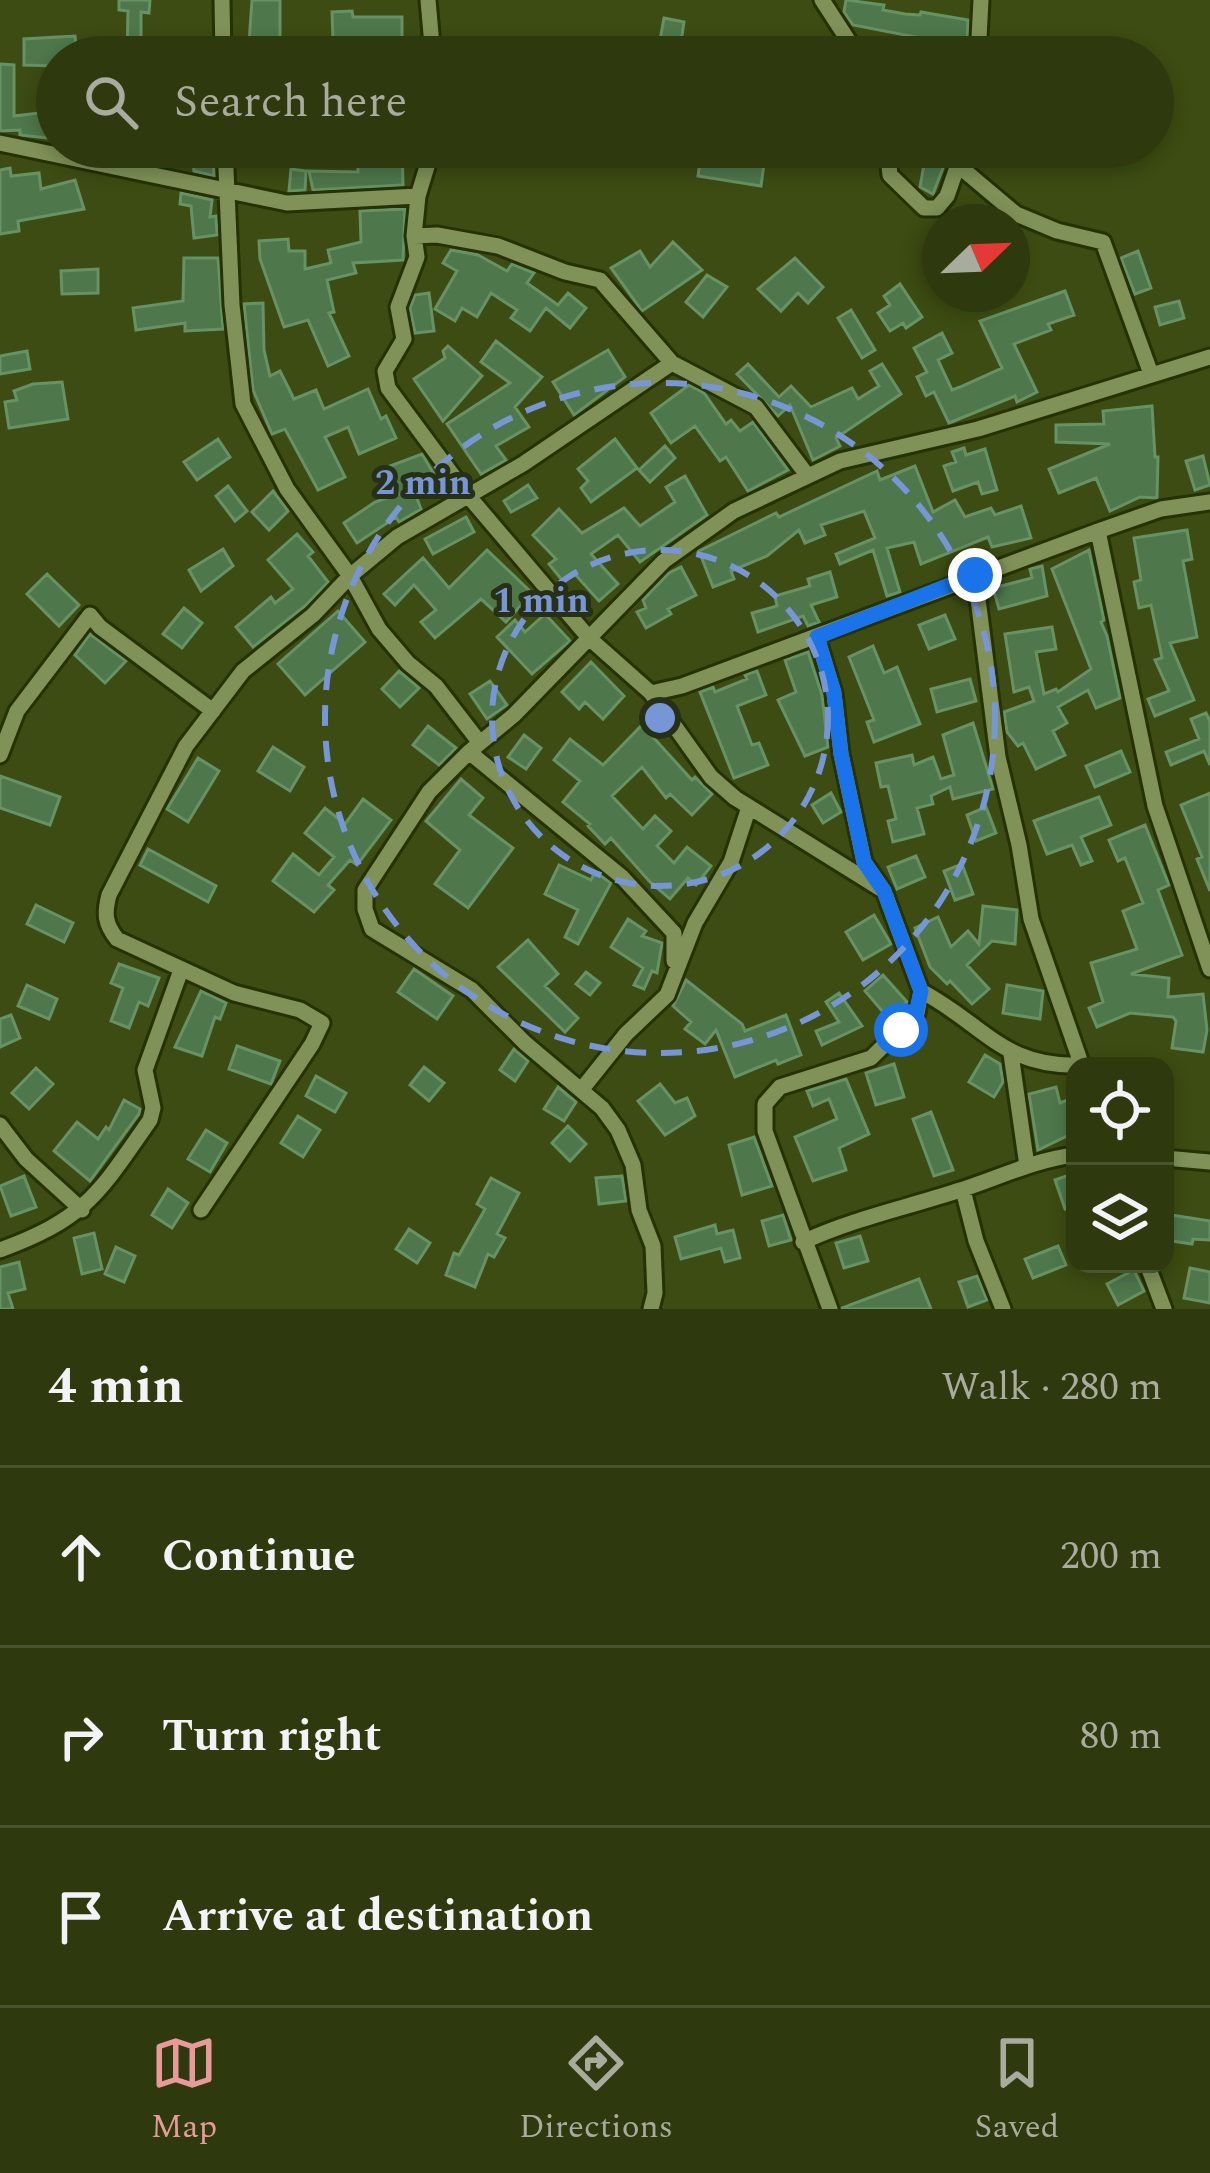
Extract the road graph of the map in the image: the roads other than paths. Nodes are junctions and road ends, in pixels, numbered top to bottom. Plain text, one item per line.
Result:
1 (222, 0) edge
2 (428, 0) edge
3 (822, 0) edge
4 (981, 0) edge
5 (223, 36) edge
6 (431, 36) edge
7 (845, 36) edge
8 (979, 36) edge
9 (0, 143) edge
10 (36, 150) edge
11 (126, 168) edge
12 (226, 168) edge
13 (427, 168) edge
14 (889, 168) edge
15 (958, 168) edge
16 (961, 168) edge
17 (226, 188) junction
18 (418, 196) junction
19 (414, 236) junction
20 (1210, 356) edge
21 (673, 363) junction
22 (1151, 374) junction
23 (807, 475) junction
24 (470, 497) junction
25 (1210, 502) edge
26 (1098, 531) junction
27 (975, 575) junction
28 (350, 576) junction
29 (817, 637) junction
30 (590, 638) junction
31 (652, 693) junction
32 (213, 711) junction
33 (474, 747) junction
34 (0, 754) edge
35 (749, 807) junction
36 (884, 891) junction
37 (1210, 969) edge
38 (181, 970) junction
39 (674, 974) junction
40 (921, 991) junction
41 (1011, 1054) junction
42 (1079, 1057) edge
43 (1066, 1065) edge
44 (582, 1089) junction
45 (0, 1125) edge
46 (1066, 1157) edge
47 (1174, 1159) edge
48 (1210, 1162) edge
49 (1027, 1166) junction
50 (962, 1190) junction
51 (82, 1210) junction
52 (201, 1210) dead end
53 (803, 1242) junction
54 (0, 1250) edge
55 (1150, 1273) edge
56 (651, 1309) edge
57 (830, 1309) edge
58 (1003, 1309) edge
59 (1164, 1309) edge

1 - 5 street
2 - 6 street
3 - 7 street
4 - 8 street
9 - 10 street
11 - 17 street
12 - 17 street
13 - 18 street
14 - 15 street
16 - 22 street
17 - 18 street
17 - 28 street
18 - 19 street
19 - 21 street
19 - 24 street
20 - 22 street
21 - 23 street
21 - 24 street
22 - 23 street
23 - 30 street
24 - 28 street
24 - 30 street
25 - 26 street
26 - 27 street
26 - 37 street
27 - 29 street
27 - 42 street
28 - 32 street
28 - 33 street
29 - 31 street
29 - 36 street
30 - 31 street
30 - 33 street
31 - 35 street
32 - 34 street
32 - 38 street
33 - 39 street
33 - 44 street
35 - 36 street
35 - 39 street
36 - 40 street
38 - 51 street
38 - 52 street
39 - 44 street
40 - 41 street
40 - 53 street
41 - 43 street
41 - 49 street
44 - 56 street
45 - 51 street
46 - 49 street
47 - 48 street
49 - 50 street
50 - 53 street
50 - 58 street
51 - 54 street
53 - 57 street
55 - 59 street

